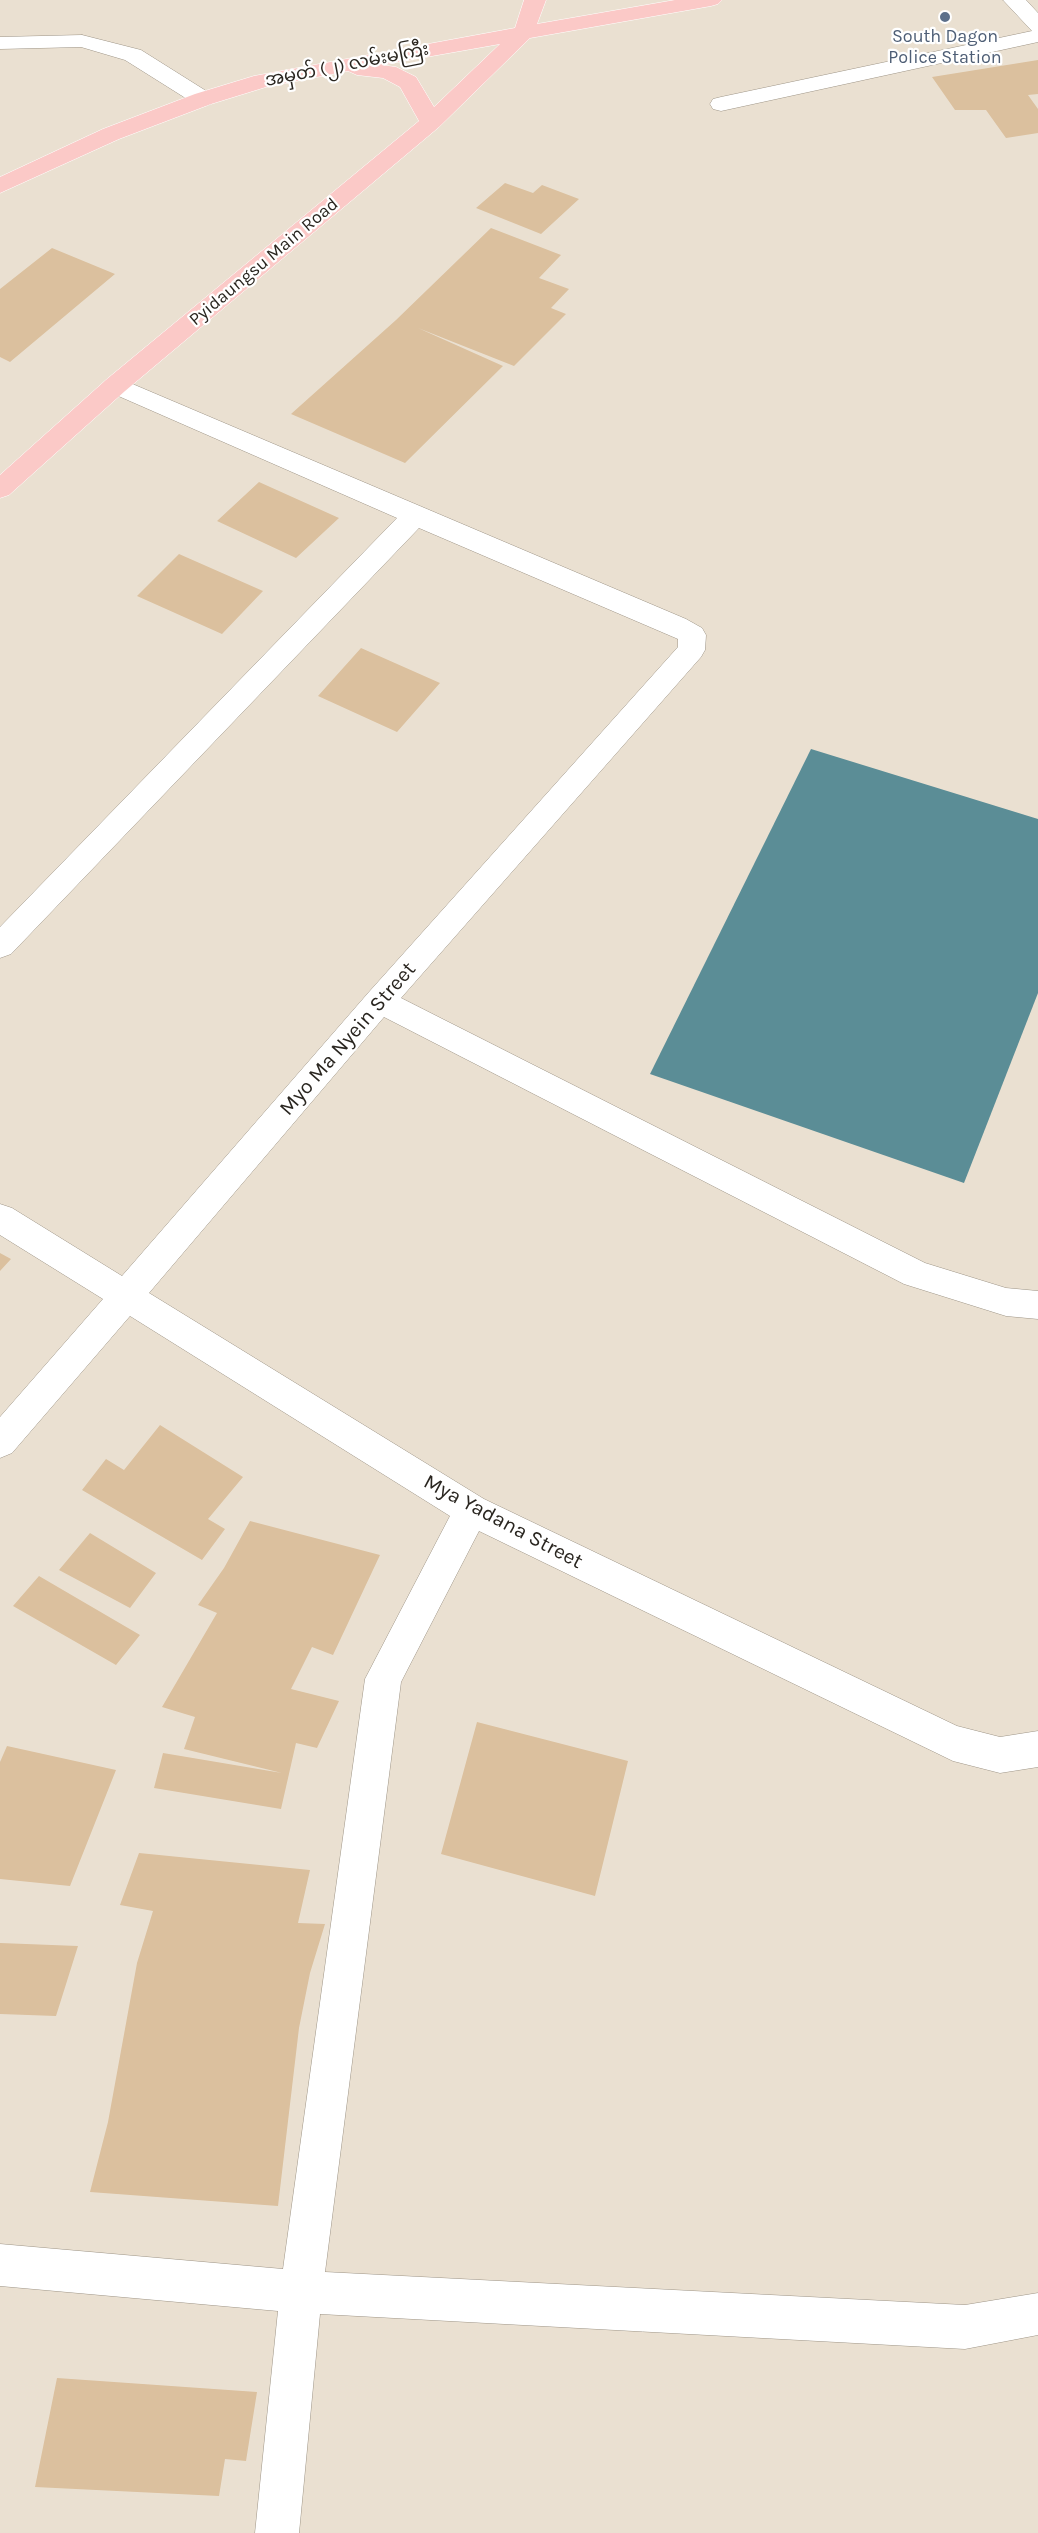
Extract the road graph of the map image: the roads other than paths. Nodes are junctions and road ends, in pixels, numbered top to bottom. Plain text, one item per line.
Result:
1 (535, 0) edge
2 (711, 0) edge
3 (1014, 0) edge
4 (1038, 26) edge
5 (524, 32) junction
6 (1038, 36) edge
7 (0, 43) edge
8 (337, 66) junction
9 (203, 99) junction
10 (721, 104) dead end
11 (431, 122) junction
12 (0, 186) edge
13 (116, 385) junction
14 (0, 489) edge
15 (415, 516) junction
16 (0, 945) edge
17 (380, 1001) junction
18 (0, 1218) edge
19 (128, 1297) junction
20 (1038, 1305) edge
21 (0, 1443) edge
22 (472, 1510) junction
23 (1038, 1749) edge
24 (0, 2265) edge
25 (301, 2292) junction
26 (1038, 2314) edge
27 (277, 2533) edge

1 - 5 main road
2 - 5 main road, အမှတ် (၂) လမ်းမကြီး
3 - 4 street
5 - 8 main road, အမှတ် (၂) လမ်းမကြီး
5 - 11 main road, Pyidaungsu Main Road
6 - 10 street
7 - 9 street
8 - 9 main road, အမှတ် (၂) လမ်းမကြီး
8 - 11 main road
9 - 12 main road, အမှတ် (၂) လမ်းမကြီး
11 - 13 main road, Pyidaungsu Main Road
13 - 14 main road, Pyidaungsu Main Road
13 - 15 street
15 - 16 street
15 - 17 street, Myo Ma Nyein Street
17 - 19 street, Myo Ma Nyein Street
17 - 20 street
18 - 19 street, Mya Yadana Street
19 - 21 street, Myo Ma Nyein Street
19 - 22 street, Mya Yadana Street
22 - 23 street, Mya Yadana Street
22 - 25 street
24 - 25 street
25 - 26 street
25 - 27 street

